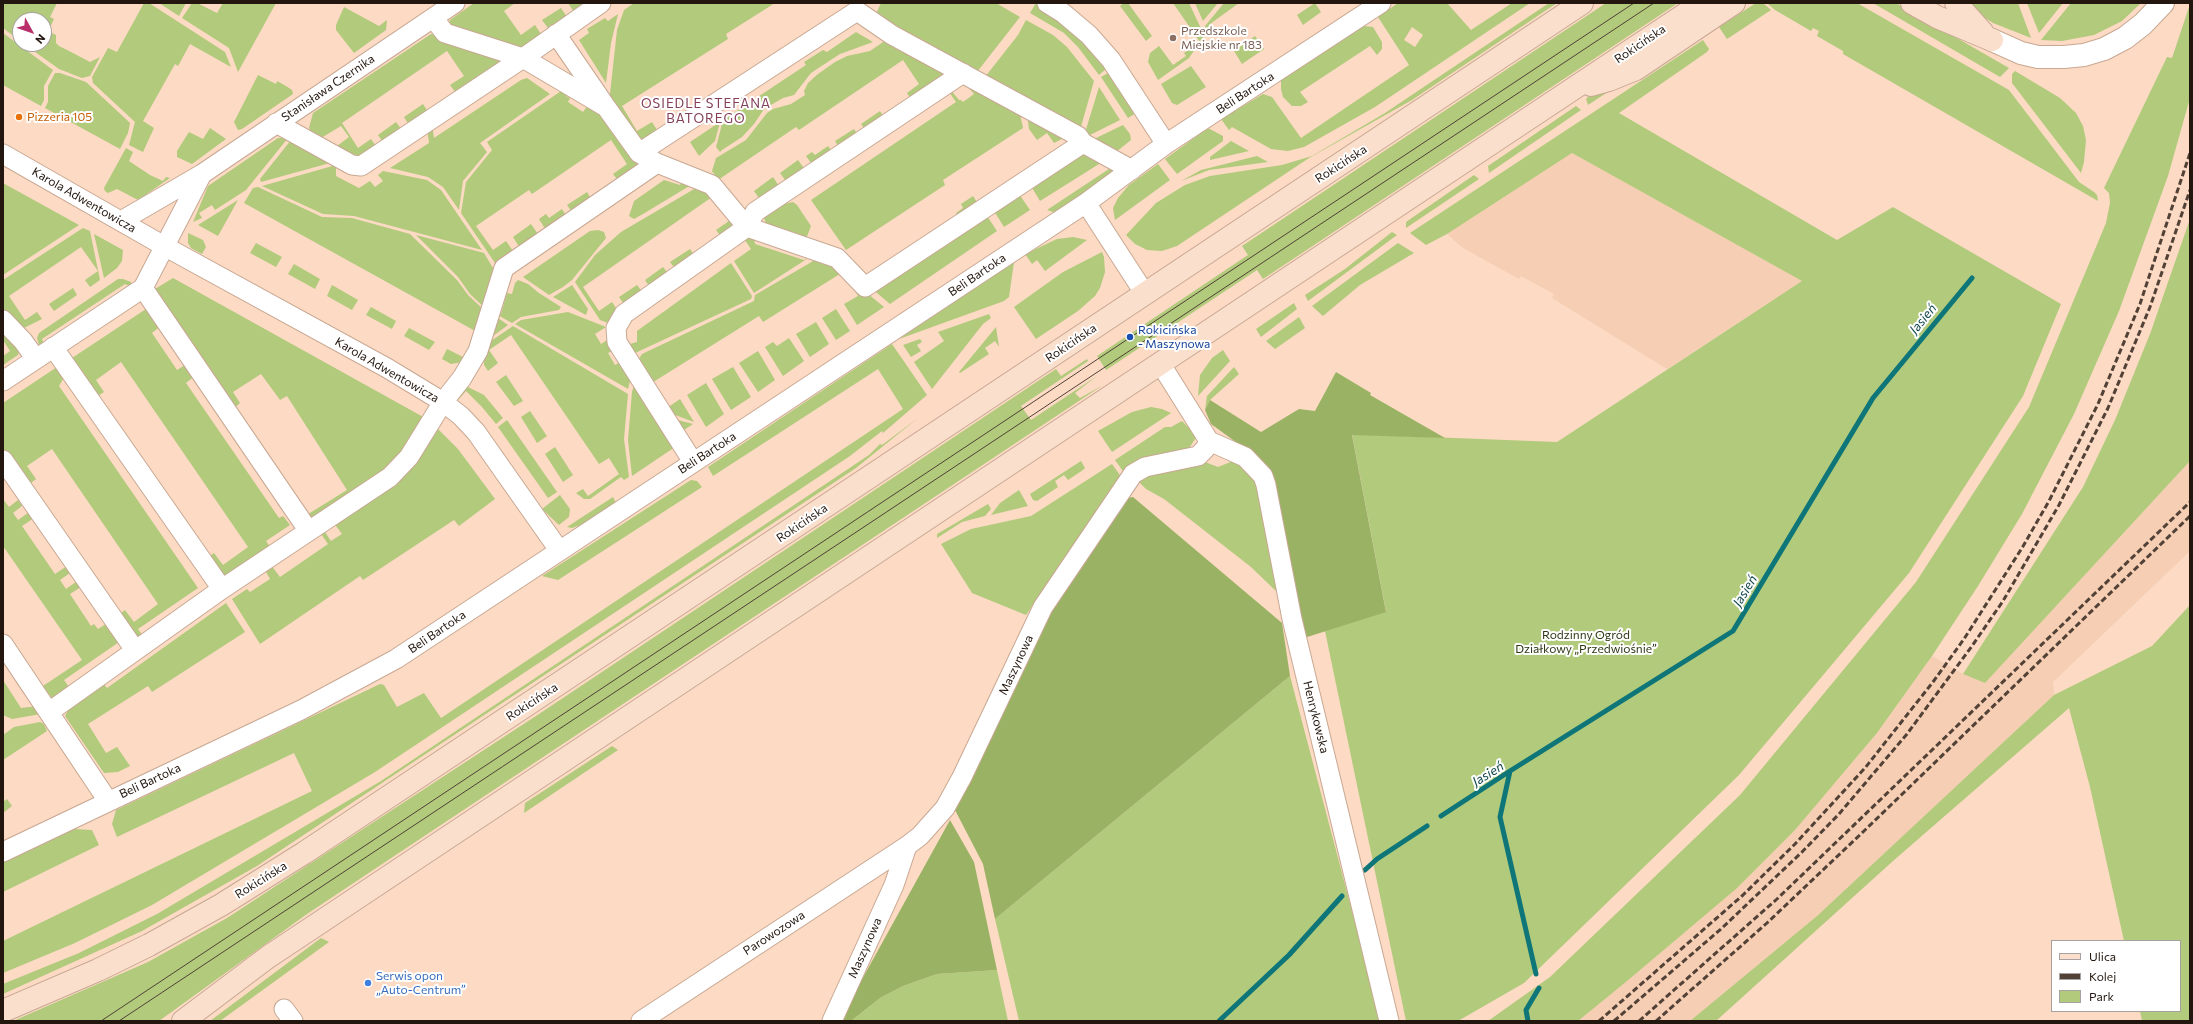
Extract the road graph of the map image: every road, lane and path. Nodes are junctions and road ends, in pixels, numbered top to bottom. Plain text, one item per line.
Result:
1 (601, 3) edge
2 (1047, 3) edge
3 (1381, 3) edge
4 (1582, 3) edge
5 (1702, 3) edge
6 (1734, 3) edge
7 (1912, 3) edge
8 (1956, 3) edge
9 (2163, 3) edge
10 (441, 9) edge
11 (556, 34) junction
12 (1992, 40) junction
13 (523, 58) junction
14 (963, 73) junction
15 (1572, 89) junction
16 (606, 107) junction
17 (276, 123) junction
18 (1083, 143) junction
19 (1166, 144) junction
20 (639, 153) junction
21 (3, 154) edge
22 (657, 163) junction
23 (1132, 170) junction
24 (202, 174) junction
25 (1086, 203) junction
26 (121, 221) junction
27 (747, 227) junction
28 (164, 246) junction
29 (143, 288) junction
30 (1145, 294) junction
31 (3, 320) edge
32 (53, 347) junction
33 (36, 359) junction
34 (1160, 363) junction
35 (3, 381) edge
36 (443, 402) junction
37 (1209, 441) junction
38 (693, 462) junction
39 (5, 467) edge
40 (308, 530) junction
41 (559, 550) junction
42 (222, 589) junction
43 (3, 644) edge
44 (135, 650) junction
45 (49, 712) junction
46 (108, 801) junction
47 (907, 846) junction
48 (3, 852) edge
49 (3, 1011) edge
50 (183, 1021) edge
51 (641, 1021) edge
52 (832, 1021) edge
53 (1389, 1021) edge

1 - 11 street
2 - 19 street
3 - 19 street, Beli Bartoka
4 - 30 main road, Rokicińska
5 - 15 main road, Rokicińska
6 - 15 main road
7 - 12 main road
8 - 12 main road
9 - 12 street
10 - 13 street
10 - 17 street, Stanisława Czernika
11 - 13 street
11 - 16 street
13 - 16 street
13 - 17 street
14 - 18 street
14 - 20 street
14 - 27 street
15 - 34 main road, Rokicińska
16 - 20 street
17 - 24 street, Stanisława Czernika
18 - 23 street
18 - 27 street
19 - 23 street, Beli Bartoka
20 - 22 street
21 - 26 street, Karola Adwentowicza
22 - 27 street
22 - 36 street
23 - 25 street, Beli Bartoka
24 - 26 street, Stanisława Czernika
24 - 28 street, Stanisława Czernika
25 - 30 street
25 - 38 street, Beli Bartoka
26 - 28 street, Karola Adwentowicza
27 - 38 street
28 - 29 street
28 - 36 street, Karola Adwentowicza
29 - 32 street
29 - 40 street
30 - 49 main road, Rokicińska
31 - 33 street
32 - 33 street
32 - 42 street
33 - 35 street
34 - 37 street
34 - 50 main road, Rokicińska
36 - 40 street
36 - 41 street, Karola Adwentowicza
37 - 47 street, Maszynowa
37 - 53 street, Henrykowska
38 - 41 street, Beli Bartoka
39 - 44 street
40 - 42 street
41 - 46 street, Beli Bartoka
42 - 44 street
43 - 45 street
44 - 45 street
45 - 46 street
46 - 48 street, Beli Bartoka
47 - 51 street, Parowozowa
47 - 52 street, Maszynowa

